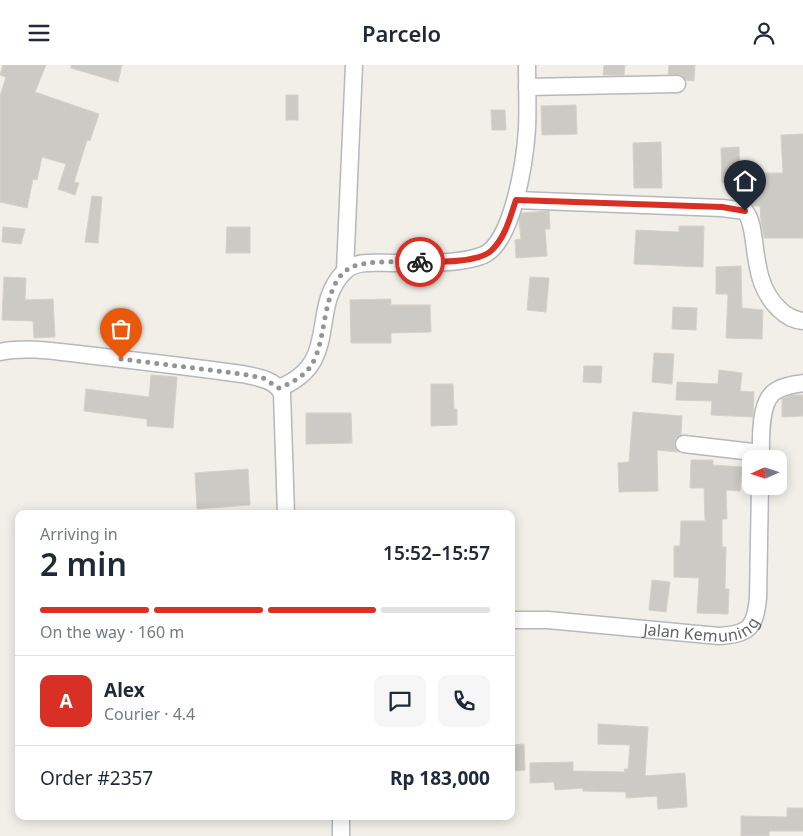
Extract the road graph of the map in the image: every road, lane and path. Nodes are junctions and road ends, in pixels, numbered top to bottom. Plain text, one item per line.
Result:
1 (354, 65) edge
2 (527, 65) edge
3 (677, 85) dead end
4 (526, 87) junction
5 (516, 200) junction
6 (345, 271) junction
7 (803, 321) edge
8 (0, 352) edge
9 (803, 383) edge
10 (279, 388) junction
11 (684, 444) dead end
12 (761, 450) edge
13 (742, 453) edge
14 (760, 495) edge
15 (286, 510) edge
16 (515, 620) edge
17 (341, 820) edge
18 (341, 836) edge

1 - 6 street
2 - 4 street
3 - 4 street
4 - 5 street
5 - 6 street
5 - 7 street
6 - 10 street
8 - 10 street
9 - 12 street
10 - 15 street
11 - 13 street
14 - 16 street, Jalan Kemuning
17 - 18 street

